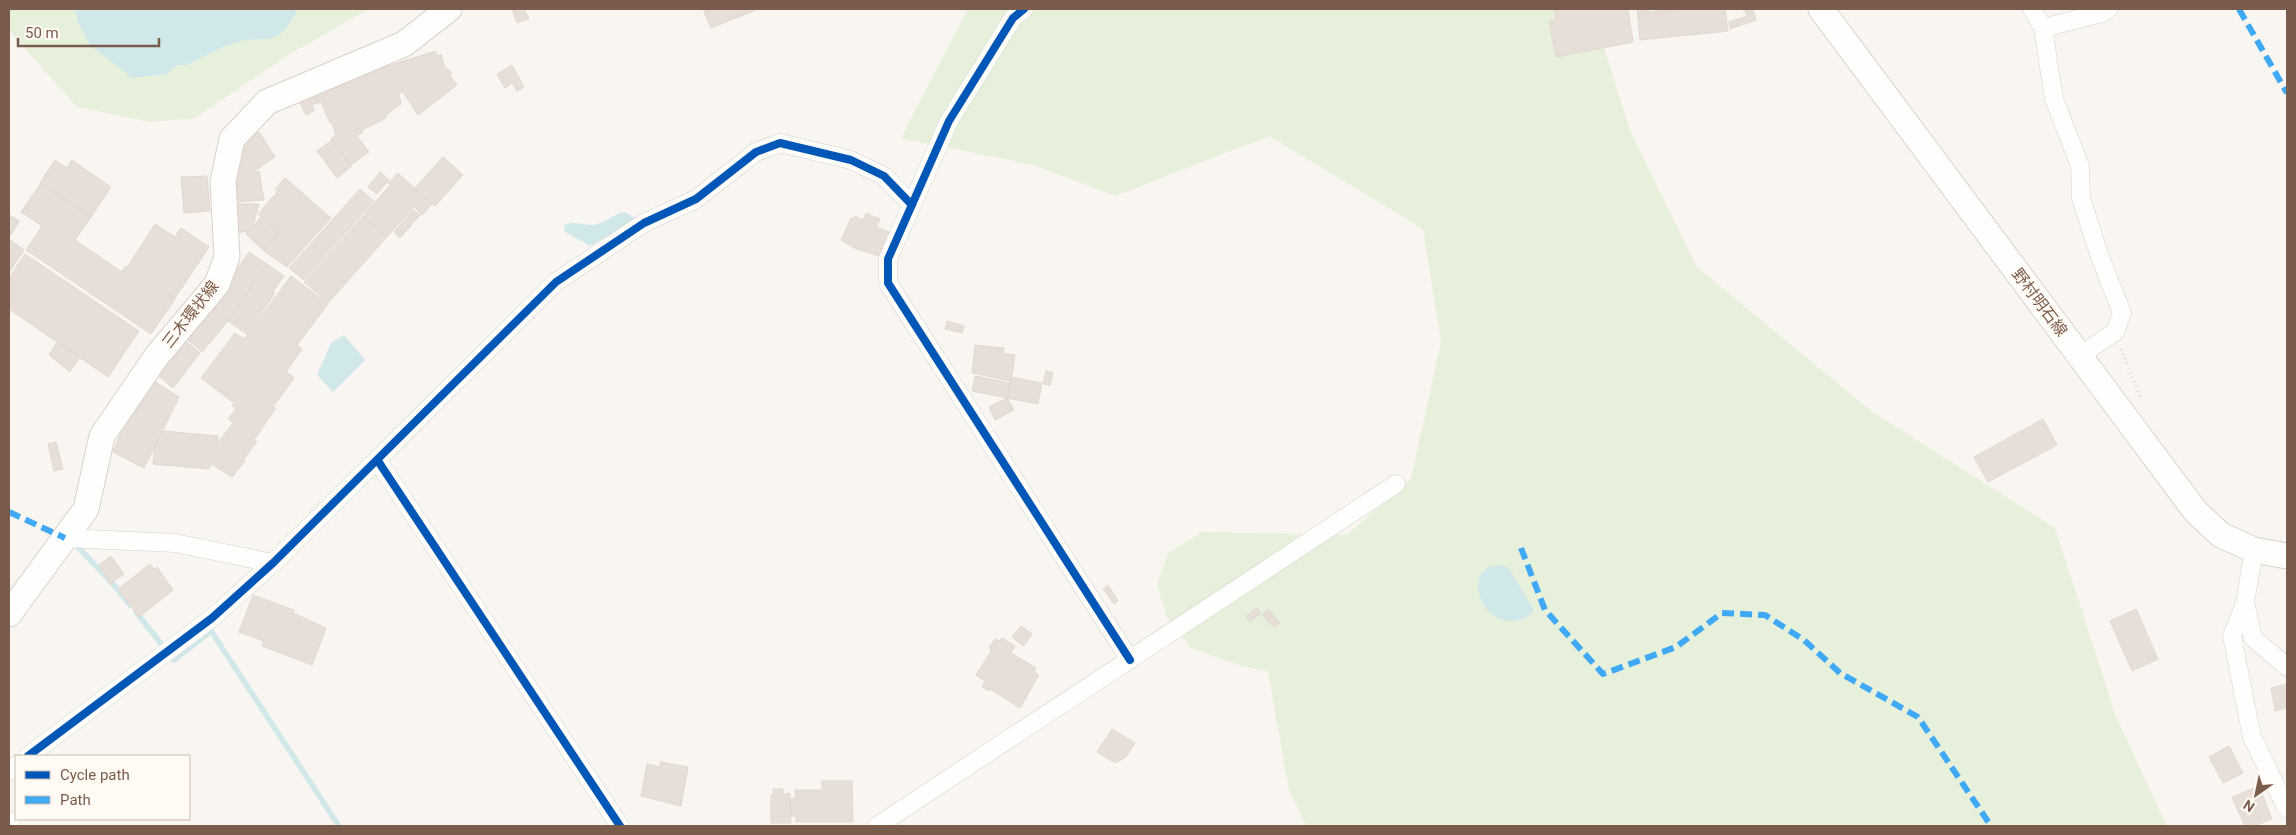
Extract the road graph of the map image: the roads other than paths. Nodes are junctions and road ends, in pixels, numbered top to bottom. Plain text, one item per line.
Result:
1 (449, 9) edge
2 (1024, 9) edge
3 (1821, 9) edge
4 (2032, 9) edge
5 (2108, 9) edge
6 (2043, 28) junction
7 (912, 205) junction
8 (2080, 356) junction
9 (378, 461) junction
10 (1396, 484) dead end
11 (65, 538) junction
12 (2254, 550) junction
13 (2287, 556) edge
14 (273, 563) junction
15 (2245, 603) junction
16 (9, 614) edge
17 (1130, 660) junction
18 (2287, 667) edge
19 (29, 755) edge
20 (2287, 809) edge
21 (9, 821) edge
22 (12, 826) edge
23 (620, 826) edge
24 (877, 826) edge

1 - 11 main road, 三木環状線
2 - 7 street
3 - 8 main road, 野村明石線
4 - 6 street
5 - 6 street
6 - 8 street
7 - 9 street
7 - 17 street
8 - 12 main road, 野村明石線
9 - 14 street
9 - 23 street
10 - 17 street
11 - 14 street
11 - 16 main road, 三木環状線
12 - 13 main road, 野村明石線
12 - 15 street
14 - 19 street
15 - 18 street
15 - 20 street
17 - 24 street
21 - 22 street

